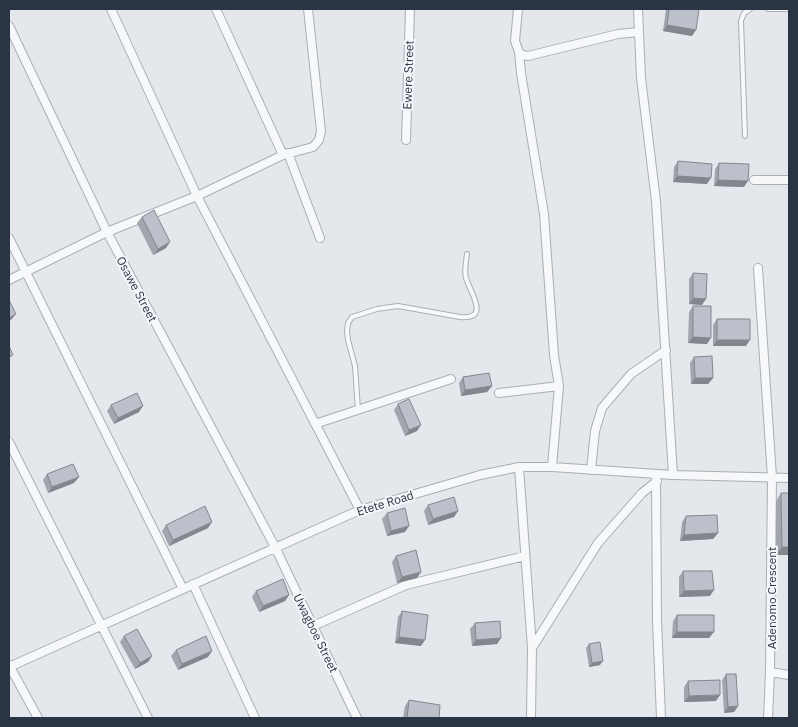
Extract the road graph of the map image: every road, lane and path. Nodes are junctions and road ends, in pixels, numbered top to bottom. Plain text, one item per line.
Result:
1 (111, 9) edge
2 (216, 9) edge
3 (308, 9) edge
4 (410, 9) edge
5 (518, 9) edge
6 (638, 9) edge
7 (750, 9) edge
8 (768, 9) edge
9 (789, 10) edge
10 (9, 26) edge
11 (639, 32) junction
12 (519, 52) junction
13 (744, 136) dead end
14 (406, 140) dead end
15 (286, 154) junction
16 (754, 180) dead end
17 (789, 180) edge
18 (197, 196) junction
19 (108, 232) junction
20 (9, 238) edge
21 (320, 238) dead end
22 (467, 254) dead end
23 (758, 268) dead end
24 (26, 273) junction
25 (9, 280) edge
26 (666, 350) junction
27 (451, 379) dead end
28 (558, 386) junction
29 (499, 392) dead end
30 (358, 410) junction
31 (316, 424) junction
32 (9, 442) edge
33 (519, 467) junction
34 (552, 467) junction
35 (590, 470) junction
36 (673, 475) junction
37 (657, 477) junction
38 (772, 477) junction
39 (789, 478) edge
40 (360, 510) junction
41 (275, 548) junction
42 (525, 556) junction
43 (193, 584) junction
44 (183, 589) junction
45 (102, 626) junction
46 (313, 626) junction
47 (532, 648) junction
48 (9, 666) edge
49 (770, 672) junction
50 (789, 675) edge
51 (38, 718) edge
52 (148, 718) edge
53 (255, 718) edge
54 (357, 718) edge
55 (531, 718) edge
56 (662, 718) edge
57 (768, 718) edge

1 - 18 street
2 - 15 street
3 - 15 street
4 - 14 street, Ewere Street
5 - 12 street
6 - 11 street
7 - 13 lane
8 - 9 lane
10 - 19 street, Osawe Street
11 - 12 street
11 - 26 street
12 - 28 street
15 - 18 street
15 - 21 street
16 - 17 street
18 - 19 street
18 - 31 street
19 - 24 street
19 - 41 street, Osawe Street
20 - 24 street
22 - 30 lane
23 - 38 street, Adenomo Crescent
24 - 25 street
24 - 44 street
26 - 35 street
26 - 36 street
27 - 30 street
28 - 29 street
28 - 34 street
30 - 31 street
31 - 40 street
32 - 45 street
33 - 34 street, Etete Road
33 - 40 street, Etete Road
33 - 42 street
34 - 35 street, Etete Road
35 - 37 street, Etete Road
36 - 37 street, Etete Road
36 - 38 street, Etete Road
37 - 47 street
37 - 56 street
38 - 39 street, Etete Road
38 - 49 street, Adenomo Crescent
40 - 41 street, Etete Road
41 - 43 street, Etete Road
41 - 46 street, Uwagboe Street
42 - 46 street
42 - 47 street
43 - 44 street, Etete Road
43 - 53 street
44 - 45 street, Etete Road
45 - 48 street, Etete Road
45 - 52 street
46 - 54 street, Uwagboe Street
47 - 55 street
48 - 51 street
49 - 50 street
49 - 57 street, Adenomo Crescent

